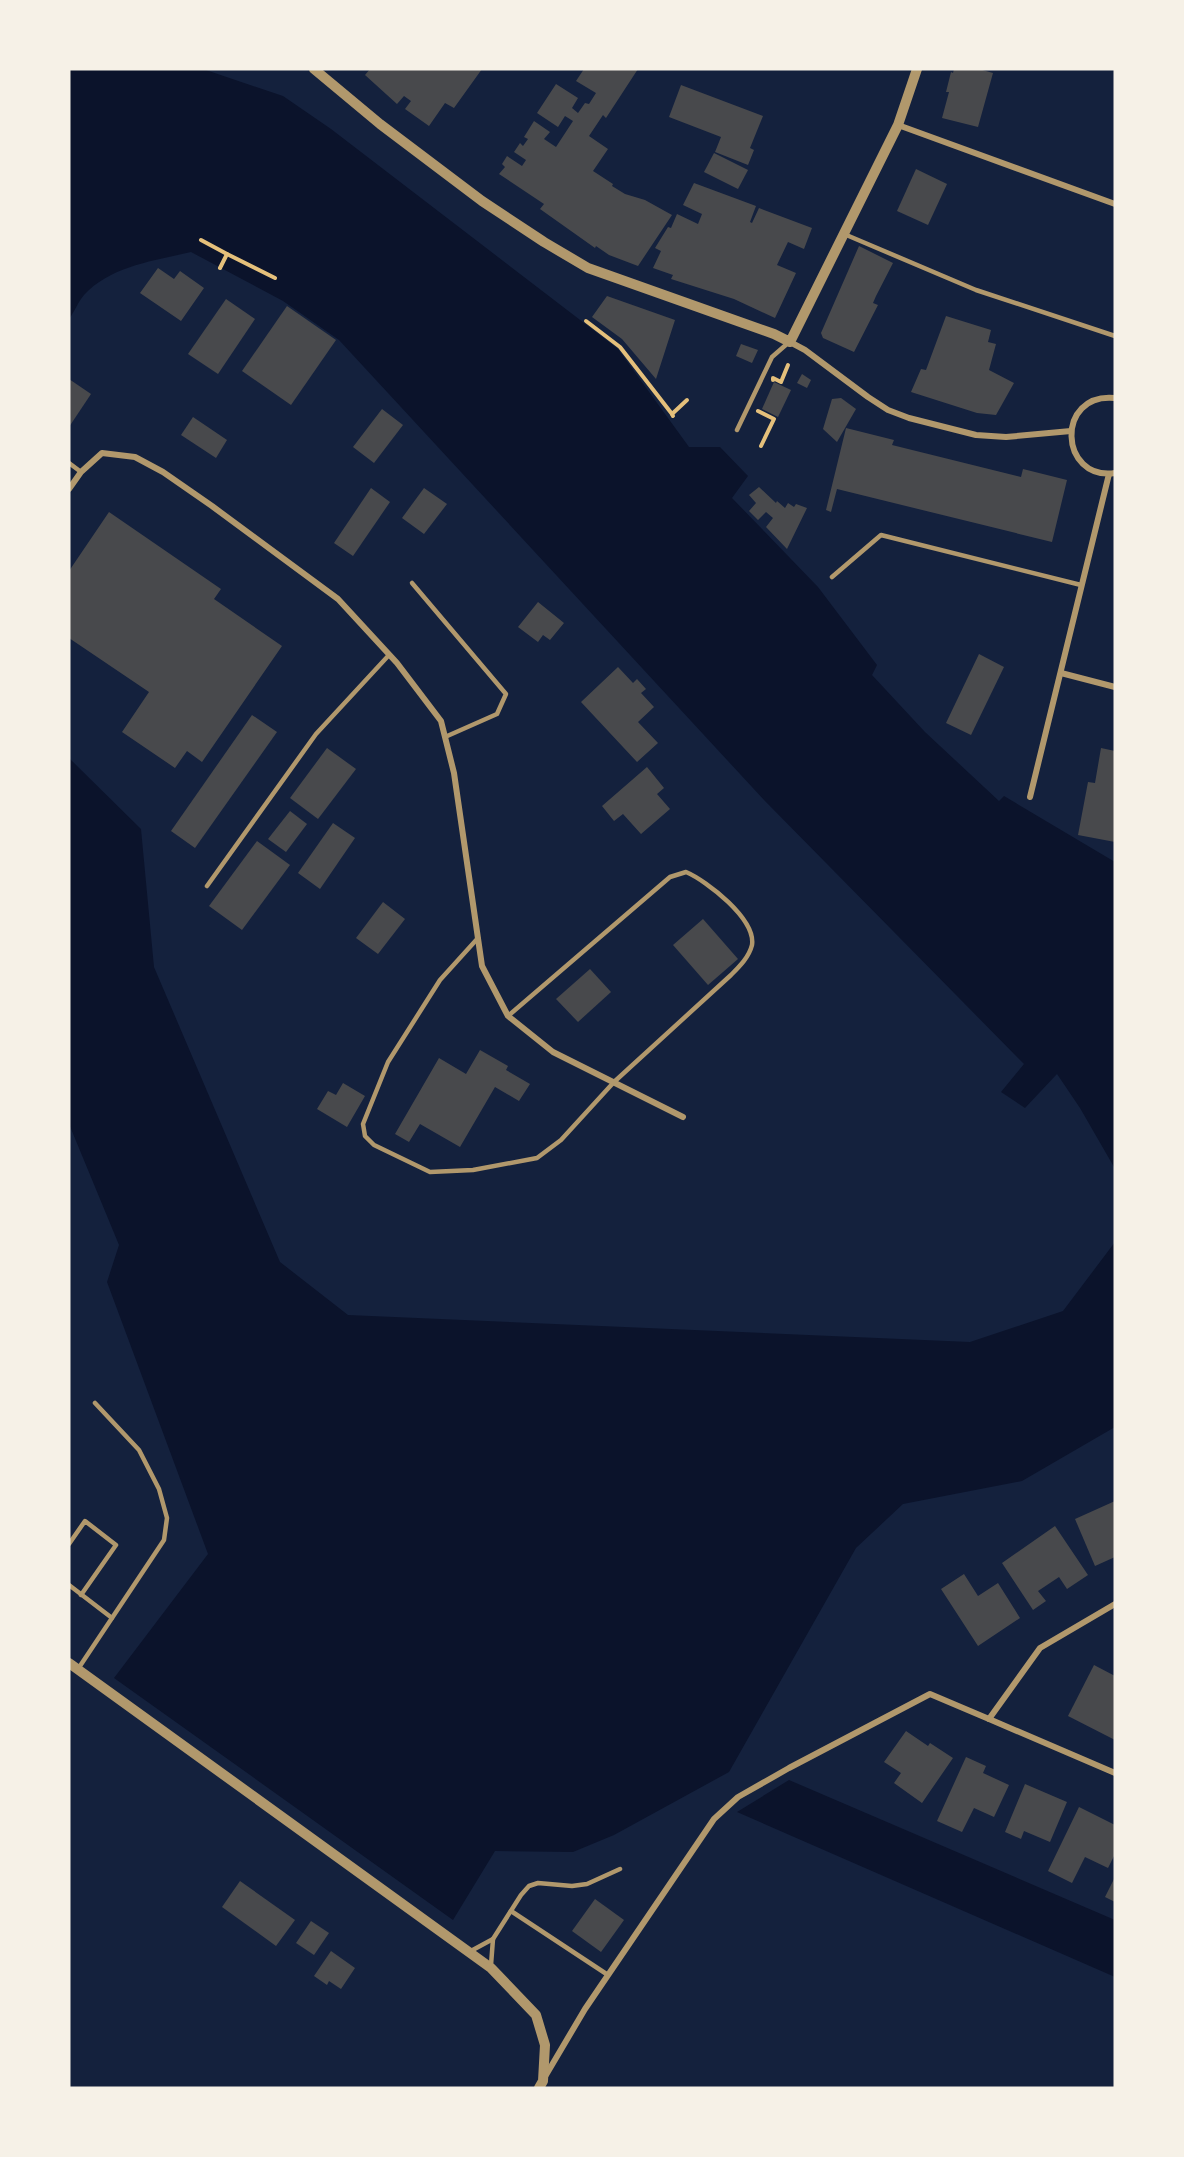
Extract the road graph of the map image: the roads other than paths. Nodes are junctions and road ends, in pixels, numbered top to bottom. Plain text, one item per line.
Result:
1 (314, 69) edge
2 (917, 69) edge
3 (898, 125) junction
4 (1115, 204) edge
5 (844, 234) junction
6 (1115, 336) edge
7 (790, 342) junction
8 (1115, 398) edge
9 (737, 430) dead end
10 (1071, 431) junction
11 (69, 463) edge
12 (81, 472) junction
13 (1112, 474) edge
14 (69, 489) edge
15 (832, 577) dead end
16 (412, 582) dead end
17 (1081, 585) junction
18 (389, 655) junction
19 (1061, 673) junction
20 (1115, 687) edge
21 (445, 737) junction
22 (1030, 797) dead end
23 (207, 886) dead end
24 (478, 938) junction
25 (508, 1016) junction
26 (614, 1082) junction
27 (683, 1117) dead end
28 (95, 1403) dead end
29 (69, 1544) edge
30 (69, 1585) edge
31 (81, 1595) junction
32 (1115, 1604) edge
33 (112, 1618) junction
34 (73, 1666) edge
35 (989, 1719) junction
36 (1115, 1773) edge
37 (620, 1869) dead end
38 (511, 1911) junction
39 (494, 1939) junction
40 (469, 1952) junction
41 (491, 1968) junction
42 (608, 1975) junction
43 (541, 2084) edge

1 - 7 street
2 - 3 street
3 - 4 street
3 - 5 street
5 - 6 lane
5 - 7 street
7 - 9 lane
7 - 10 street
8 - 10 street
10 - 13 street
11 - 12 lane
12 - 14 street
12 - 18 street
13 - 17 street
15 - 17 lane
16 - 21 lane
17 - 19 street
18 - 21 street
18 - 23 lane
19 - 20 street
19 - 22 street
21 - 24 street
24 - 25 street
24 - 26 lane
25 - 26 street
25 - 26 lane
26 - 27 street
28 - 33 lane
29 - 31 lane
30 - 31 lane
31 - 33 lane
32 - 35 street
33 - 34 lane
34 - 40 street
35 - 36 street
35 - 42 street
37 - 38 lane
38 - 39 lane
38 - 42 lane
39 - 40 lane
39 - 41 lane
40 - 41 street
41 - 43 street
42 - 43 street

